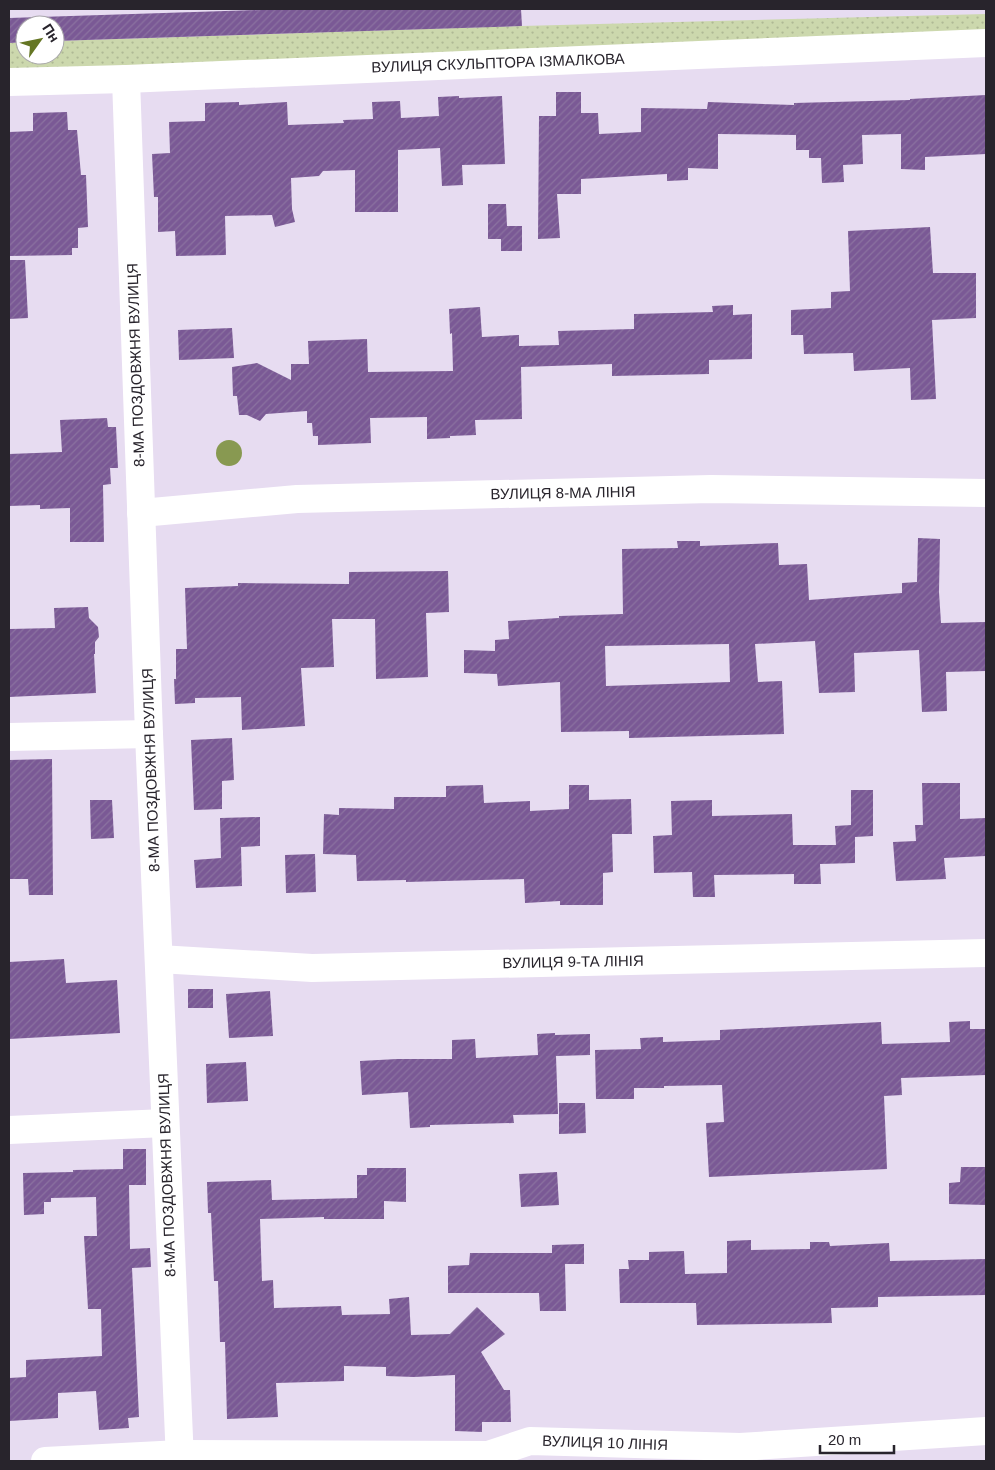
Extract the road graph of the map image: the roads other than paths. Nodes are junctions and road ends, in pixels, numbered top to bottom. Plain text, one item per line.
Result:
1 (986, 43) edge
2 (126, 79) junction
3 (9, 82) edge
4 (986, 493) edge
5 (141, 513) junction
6 (149, 734) junction
7 (9, 737) edge
8 (986, 953) edge
9 (159, 959) junction
10 (165, 1122) junction
11 (9, 1130) edge
12 (986, 1432) edge
13 (180, 1458) edge
14 (45, 1461) edge

1 - 2 street, ВУЛИЦЯ СКУЛЬПТОРА ІЗМАЛКОВА
2 - 3 street, ВУЛИЦЯ СКУЛЬПТОРА ІЗМАЛКОВА
2 - 5 street, 8-МА ПОЗДОВЖНЯ ВУЛИЦЯ
4 - 5 street, ВУЛИЦЯ 8-МА ЛІНІЯ
5 - 6 street, 8-МА ПОЗДОВЖНЯ ВУЛИЦЯ
6 - 7 street
6 - 9 street, 8-МА ПОЗДОВЖНЯ ВУЛИЦЯ
8 - 9 street, ВУЛИЦЯ 9-ТА ЛІНІЯ
9 - 10 street, 8-МА ПОЗДОВЖНЯ ВУЛИЦЯ
10 - 11 street
10 - 13 street, 8-МА ПОЗДОВЖНЯ ВУЛИЦЯ
12 - 13 street, ВУЛИЦЯ 10 ЛІНІЯ
13 - 14 street, ВУЛИЦЯ 10 ЛІНІЯ

